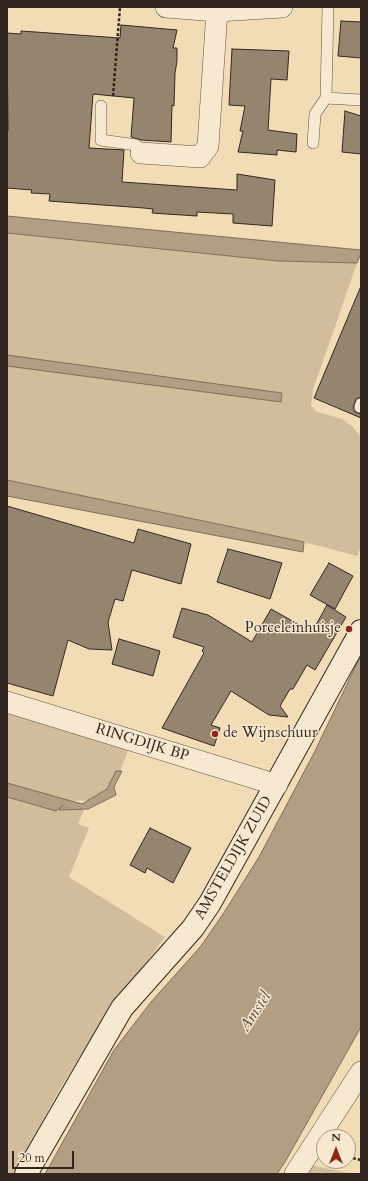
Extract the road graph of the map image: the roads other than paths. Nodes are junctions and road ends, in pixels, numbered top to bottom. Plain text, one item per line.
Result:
1 (166, 7) edge
2 (282, 7) edge
3 (328, 7) edge
4 (217, 11) junction
5 (326, 98) junction
6 (361, 100) edge
7 (101, 106) road end
8 (313, 143) dead end
9 (141, 153) joint
10 (361, 631) edge
11 (7, 702) edge
12 (277, 785) junction
13 (361, 1072) edge
14 (26, 1174) edge
15 (295, 1174) edge

1 - 4 street
2 - 4 street
3 - 5 lane
4 - 9 street
5 - 6 lane
5 - 8 lane
7 - 9 lane
10 - 12 street, AMSTELDIJK ZUID
11 - 12 street, RINGDIJK BP
12 - 14 street, AMSTELDIJK ZUID
13 - 15 street

